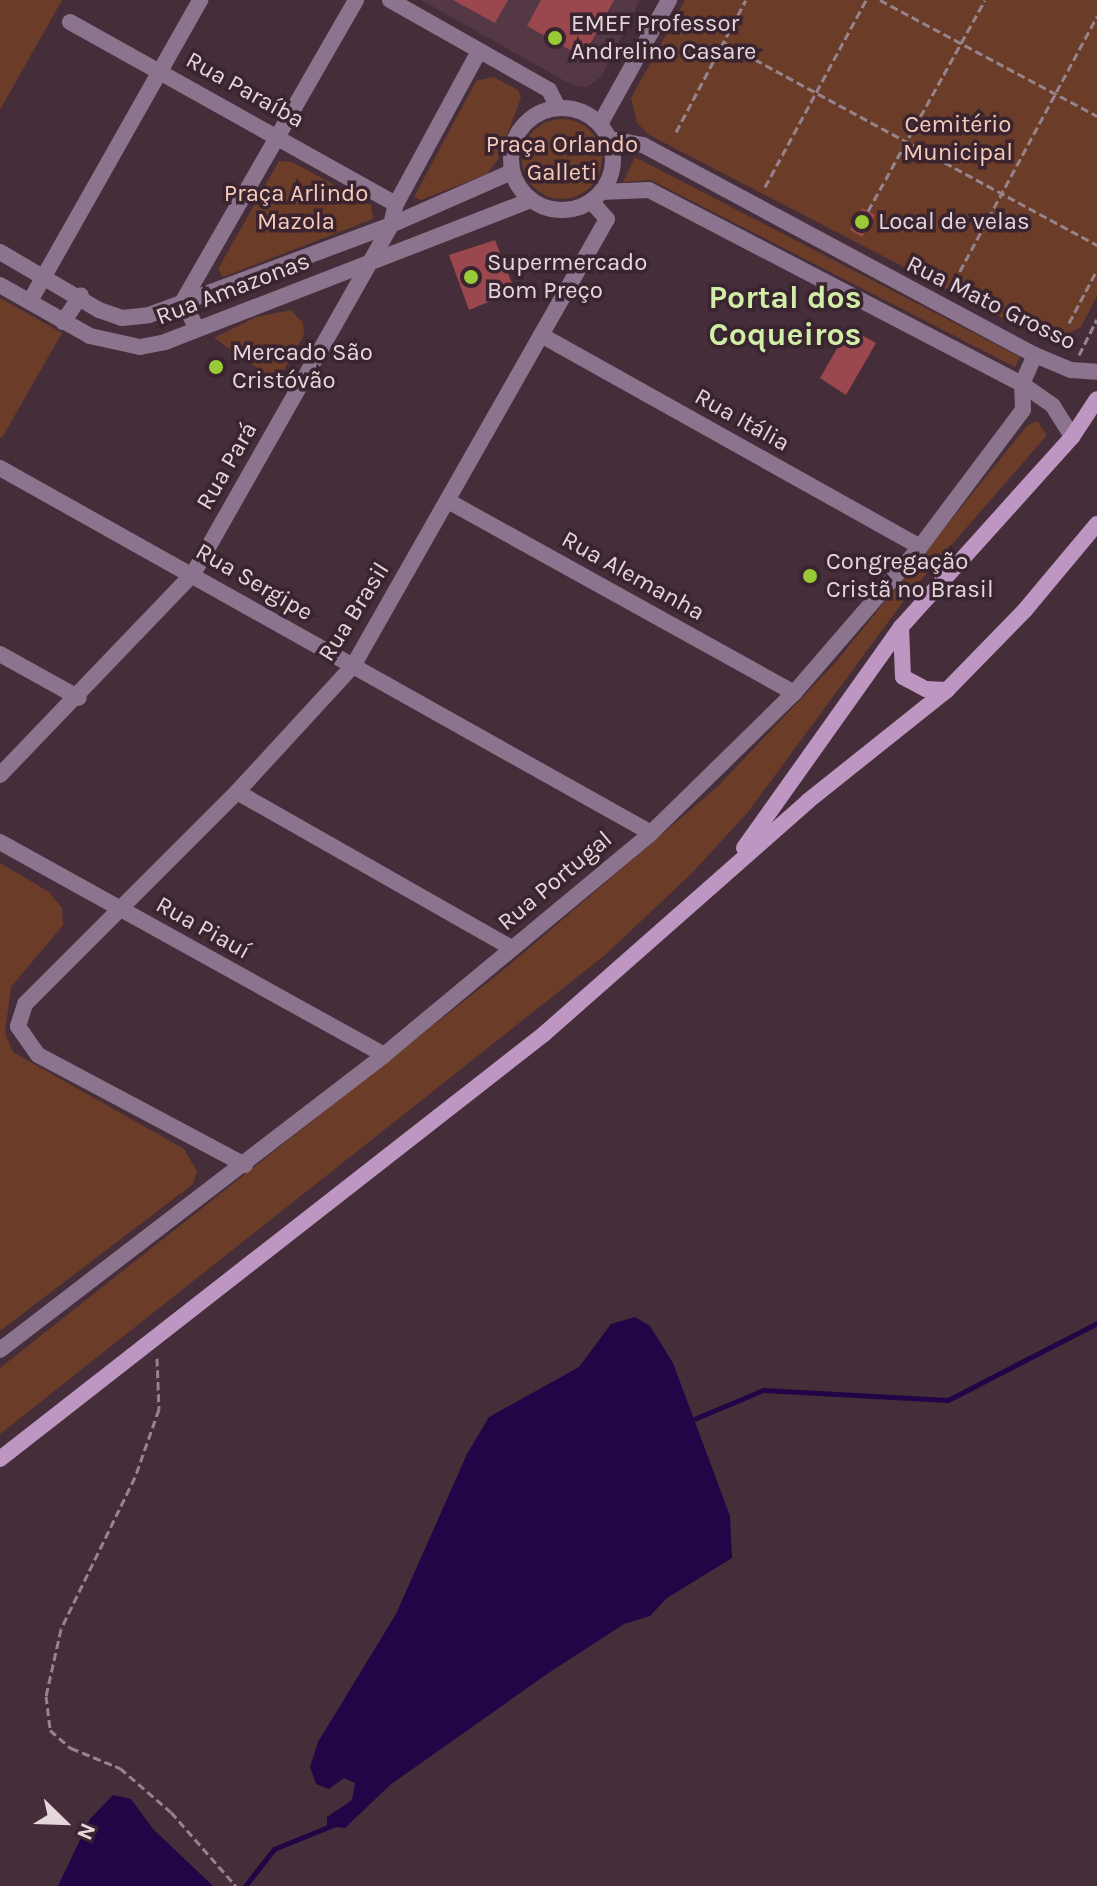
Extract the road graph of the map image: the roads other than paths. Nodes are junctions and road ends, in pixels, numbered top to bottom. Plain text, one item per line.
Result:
1 (200, 0) edge
2 (356, 0) edge
3 (390, 0) edge
4 (669, 0) edge
5 (70, 22) dead end
6 (479, 51) junction
7 (160, 71) junction
8 (558, 108) junction
9 (600, 124) junction
10 (281, 136) junction
11 (609, 139) junction
12 (512, 172) junction
13 (596, 197) junction
14 (531, 200) junction
15 (396, 204) junction
16 (391, 225) junction
17 (0, 252) edge
18 (370, 263) junction
19 (44, 276) junction
20 (0, 285) edge
21 (81, 295) junction
22 (30, 301) junction
23 (183, 301) junction
24 (63, 322) junction
25 (197, 329) junction
26 (541, 335) junction
27 (1035, 355) junction
28 (1097, 372) edge
29 (1022, 384) junction
30 (1097, 399) edge
31 (1072, 437) junction
32 (0, 468) edge
33 (448, 501) junction
34 (1097, 524) edge
35 (920, 547) junction
36 (193, 574) junction
37 (901, 627) junction
38 (0, 654) edge
39 (353, 666) junction
40 (947, 690) junction
41 (794, 693) junction
42 (79, 698) junction
43 (0, 775) edge
44 (237, 792) junction
45 (651, 833) junction
46 (0, 842) edge
47 (729, 868) junction
48 (119, 910) junction
49 (512, 948) junction
50 (384, 1055) junction
51 (245, 1165) junction
52 (0, 1350) edge
53 (0, 1459) edge

1 - 7 street
2 - 10 street
3 - 6 street
4 - 9 street
5 - 7 street, Rua Paraíba
6 - 8 street
6 - 15 street, Rua Pará
7 - 10 street, Rua Paraíba
7 - 19 street
8 - 9 street
8 - 12 street
9 - 11 street
10 - 15 street, Rua Paraíba
10 - 23 street
11 - 13 street
11 - 27 street, Rua Mato Grosso
12 - 14 street
12 - 16 street, Rua Amazonas
13 - 14 street
13 - 26 street, Rua Brasil
13 - 29 street
14 - 18 street, Rua Amazonas
15 - 16 street, Rua Pará
16 - 18 street, Rua Pará
16 - 23 street, Rua Amazonas
17 - 19 street, Rua Amazonas
18 - 25 street, Rua Amazonas
18 - 36 street, Rua Pará
19 - 21 street, Rua Amazonas
19 - 22 street
20 - 22 street, Rua Amazonas
21 - 23 street, Rua Amazonas
21 - 24 street
22 - 24 street, Rua Amazonas
23 - 25 street
24 - 25 street, Rua Amazonas
26 - 33 street, Rua Brasil
26 - 35 street, Rua Itália
27 - 28 street, Rua Mato Grosso
27 - 29 street, Rua Portugal
29 - 31 street
29 - 35 street, Rua Portugal
30 - 31 main road
31 - 37 main road
32 - 36 street, Rua Sergipe
33 - 39 street, Rua Brasil
33 - 41 street, Rua Alemanha
34 - 40 main road
35 - 41 street, Rua Portugal
36 - 39 street, Rua Sergipe
36 - 42 street, Rua Pará
37 - 40 main road
37 - 47 main road
38 - 42 street
39 - 44 street, Rua Brasil
39 - 45 street, Rua Sergipe
40 - 47 main road
41 - 45 street, Rua Portugal
42 - 43 street, Rua Pará
44 - 48 street, Rua Brasil
44 - 49 street
45 - 49 street, Rua Portugal
46 - 48 street, Rua Piauí
47 - 53 main road
48 - 50 street, Rua Piauí
48 - 51 street, Rua Brasil
49 - 50 street, Rua Portugal
50 - 51 street, Rua Portugal
51 - 52 street, Rua Portugal

